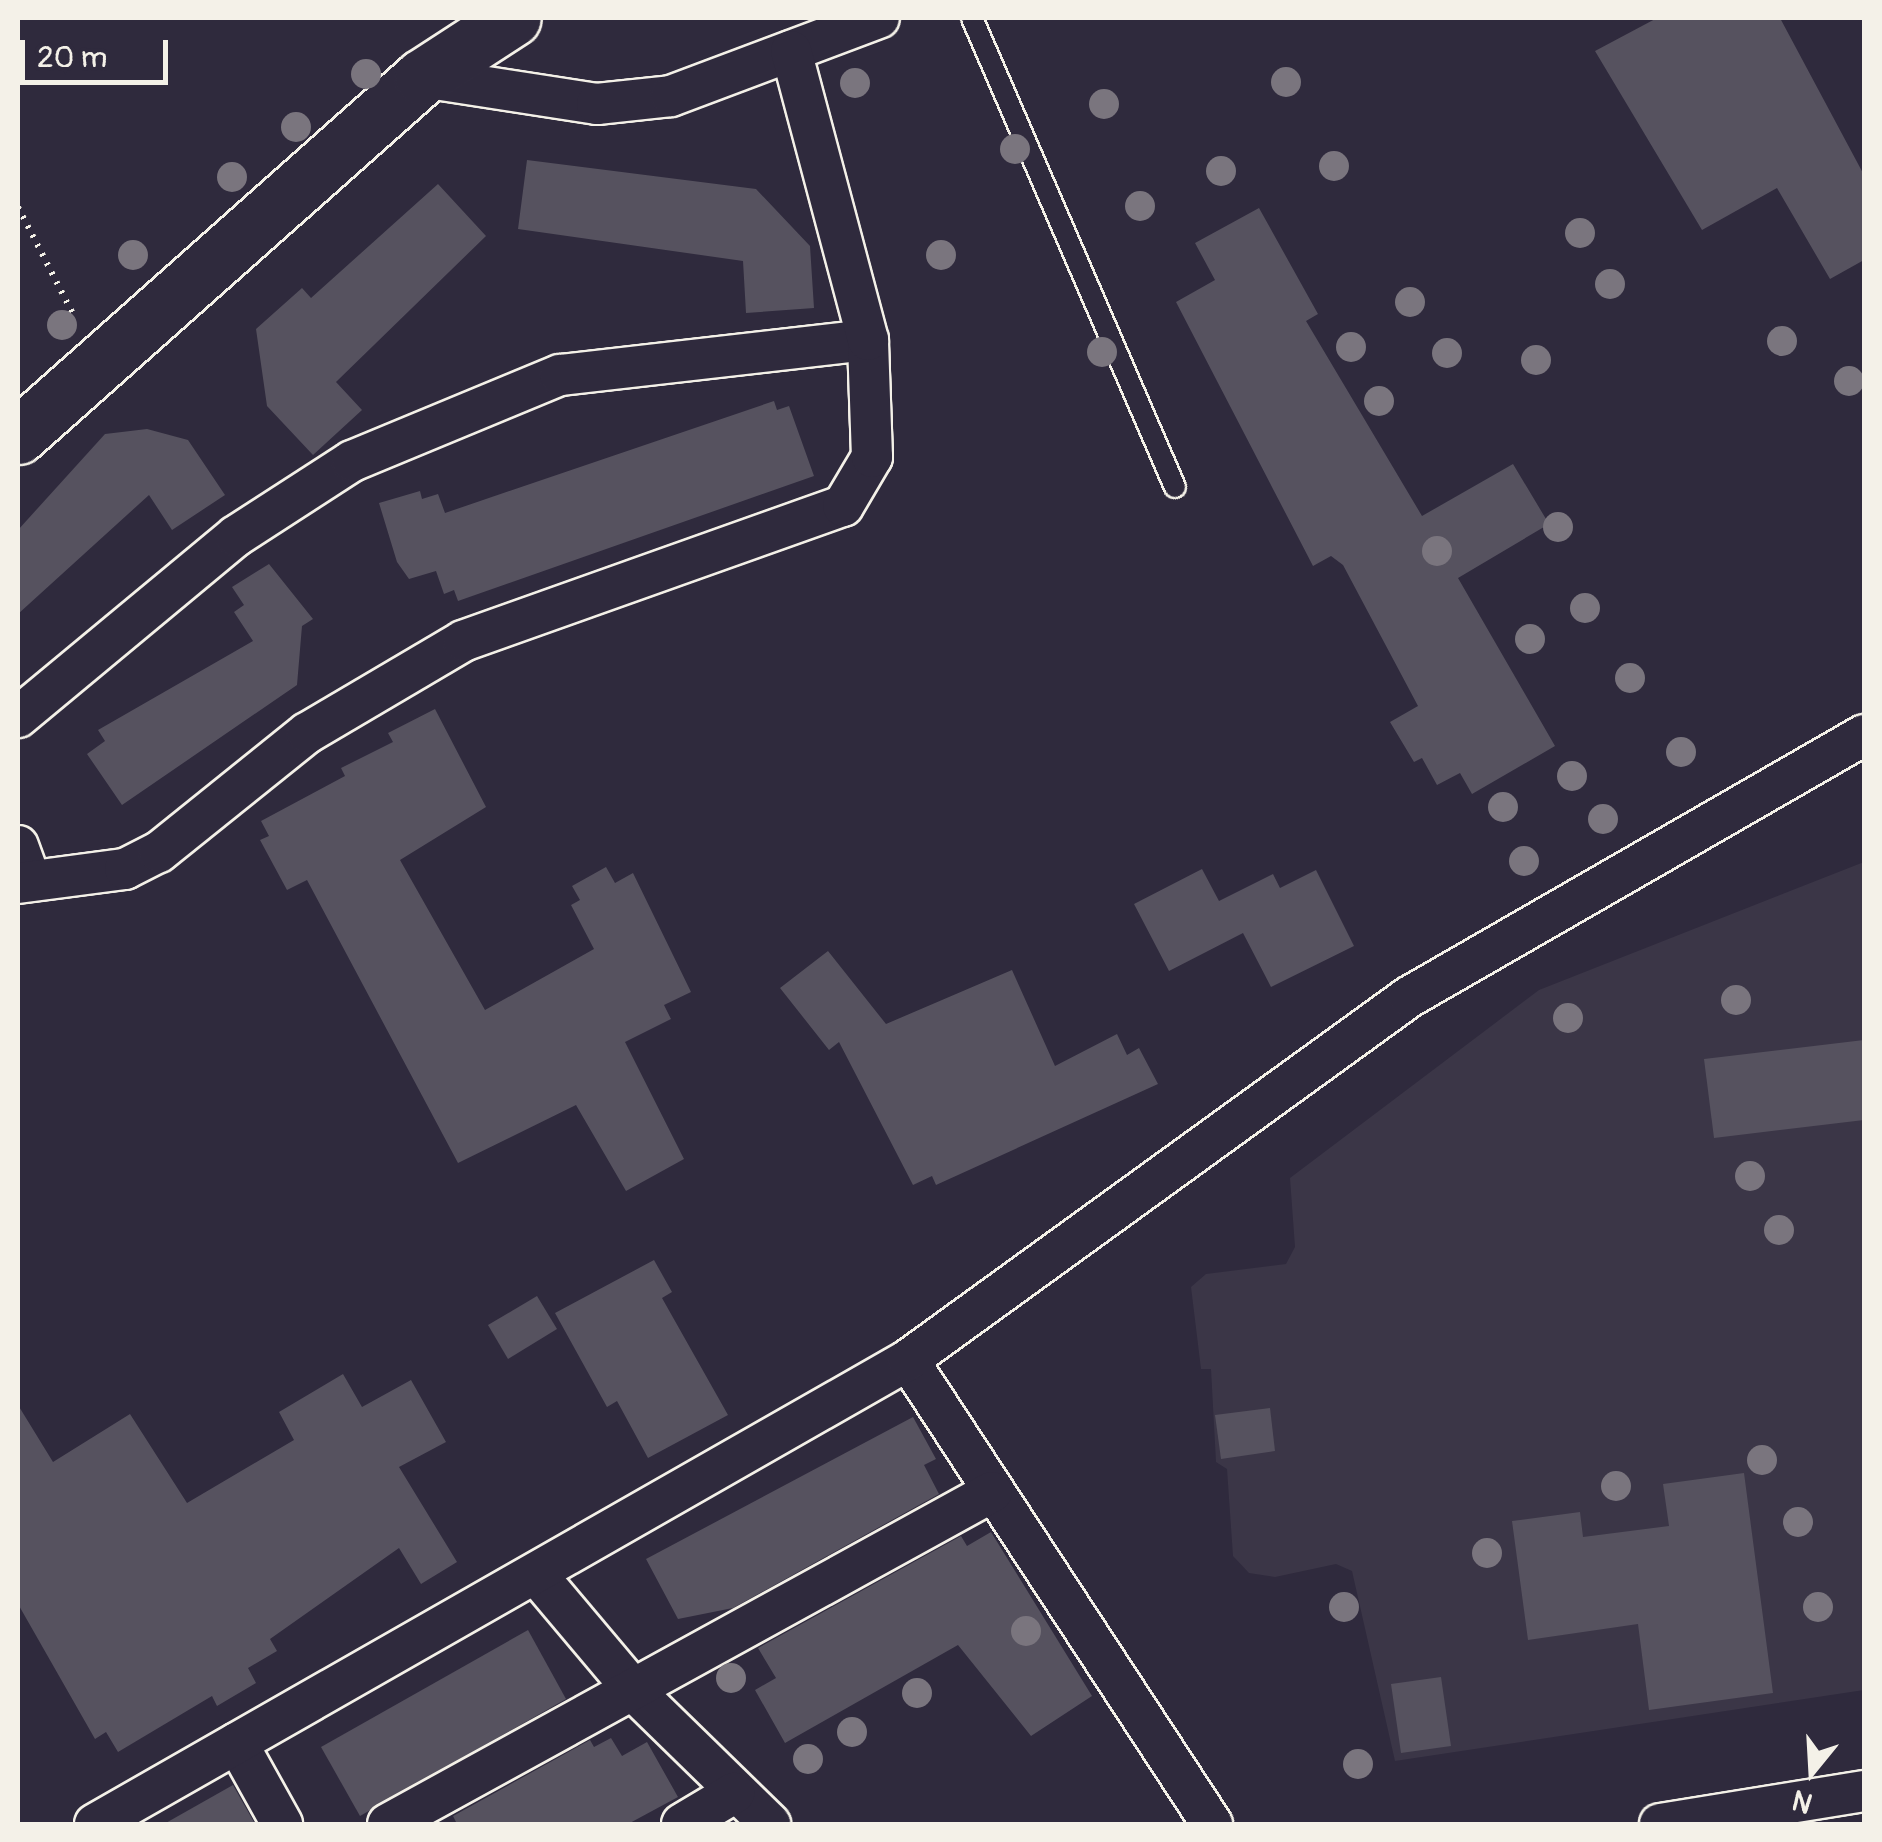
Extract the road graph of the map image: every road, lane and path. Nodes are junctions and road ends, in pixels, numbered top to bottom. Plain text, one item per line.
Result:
1 (514, 18) edge
2 (879, 18) edge
3 (972, 18) edge
4 (790, 51) junction
5 (422, 76) junction
6 (18, 207) edge
7 (868, 340) junction
8 (99, 363) junction
9 (18, 436) edge
10 (1175, 487) dead end
11 (18, 717) edge
12 (1864, 736) edge
13 (22, 870) edge
14 (908, 1360) junction
15 (992, 1492) junction
16 (536, 1574) junction
17 (637, 1694) junction
18 (237, 1743) junction
19 (1864, 1791) edge
20 (734, 1794) junction
21 (95, 1824) edge
22 (282, 1824) edge
23 (388, 1824) edge
24 (682, 1824) edge
25 (770, 1824) edge
26 (1212, 1824) edge
27 (1660, 1824) edge

1 - 5 main road
2 - 4 street
3 - 10 lane
4 - 5 street
4 - 7 street
5 - 8 main road
6 - 8 path
7 - 11 street
7 - 13 street
8 - 9 main road
12 - 14 street
14 - 15 street
14 - 16 street
15 - 17 street
15 - 26 street
16 - 17 street
16 - 18 street
17 - 20 street
17 - 23 street
18 - 21 street
18 - 22 street
19 - 27 street
20 - 24 street
20 - 25 street

